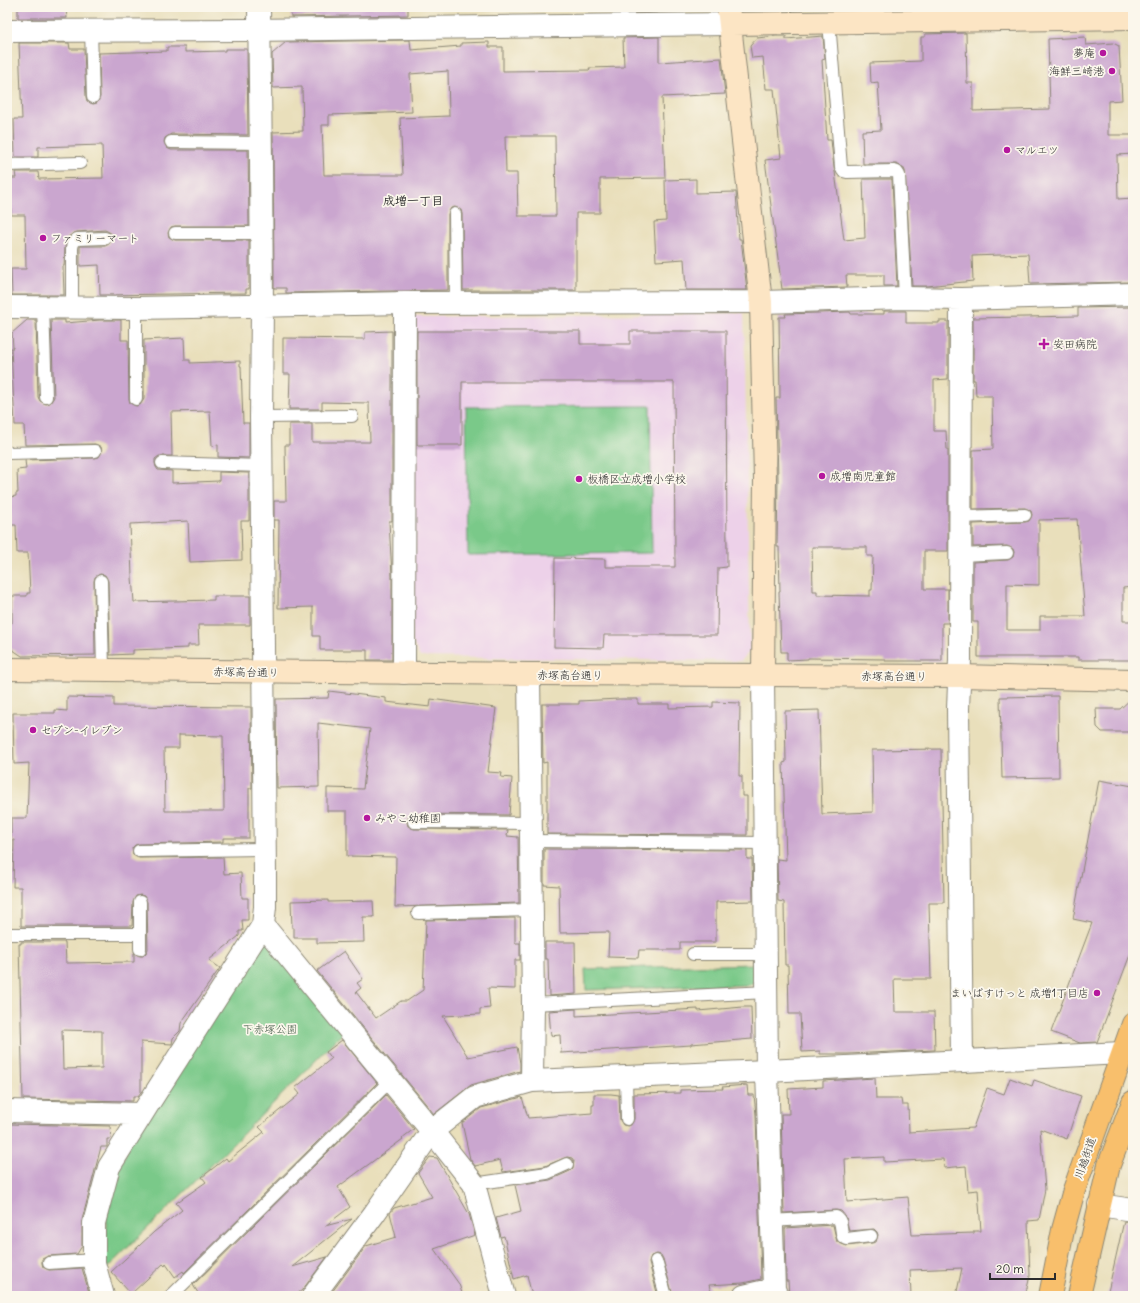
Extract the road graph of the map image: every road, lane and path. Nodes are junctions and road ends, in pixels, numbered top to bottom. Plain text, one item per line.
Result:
1 (258, 7) edge
2 (729, 15) edge
3 (1133, 18) edge
4 (829, 22) junction
5 (91, 30) junction
6 (259, 30) junction
7 (7, 31) edge
8 (93, 97) dead end
9 (172, 142) dead end
10 (260, 142) junction
11 (80, 163) dead end
12 (7, 165) edge
13 (455, 214) dead end
14 (175, 233) dead end
15 (262, 234) junction
16 (105, 238) dead end
17 (1133, 294) edge
18 (905, 298) junction
19 (960, 299) junction
20 (761, 302) junction
21 (404, 303) junction
22 (456, 303) junction
23 (262, 306) junction
24 (7, 307) edge
25 (43, 307) junction
26 (72, 308) junction
27 (136, 308) junction
28 (46, 398) dead end
29 (136, 399) dead end
30 (352, 416) dead end
31 (260, 417) junction
32 (95, 451) dead end
33 (7, 453) edge
34 (162, 463) dead end
35 (261, 466) junction
36 (1025, 515) dead end
37 (960, 516) junction
38 (1006, 554) dead end
39 (960, 555) junction
40 (101, 581) dead end
41 (7, 669) edge
42 (103, 670) junction
43 (264, 672) junction
44 (404, 673) junction
45 (529, 674) junction
46 (763, 675) junction
47 (959, 676) junction
48 (1133, 680) edge
49 (414, 822) dead end
50 (531, 832) junction
51 (766, 843) junction
52 (265, 848) junction
53 (139, 851) dead end
54 (140, 902) dead end
55 (532, 910) junction
56 (418, 913) dead end
57 (264, 925) junction
58 (7, 934) edge
59 (139, 934) junction
60 (140, 949) dead end
61 (693, 954) dead end
62 (766, 954) junction
63 (767, 992) junction
64 (533, 1004) junction
65 (1133, 1024) edge
66 (1122, 1053) junction
67 (962, 1060) junction
68 (767, 1071) junction
69 (626, 1077) junction
70 (391, 1080) junction
71 (532, 1081) junction
72 (1133, 1102) edge
73 (7, 1111) edge
74 (141, 1114) junction
75 (627, 1119) dead end
76 (432, 1131) junction
77 (567, 1164) dead end
78 (474, 1184) junction
79 (1099, 1205) junction
80 (1133, 1210) edge
81 (772, 1221) junction
82 (871, 1236) dead end
83 (94, 1260) junction
84 (656, 1261) dead end
85 (49, 1263) dead end
86 (775, 1292) edge
87 (103, 1296) edge
88 (171, 1296) edge
89 (313, 1296) edge
90 (504, 1296) edge
91 (666, 1296) edge
92 (744, 1296) edge
93 (1050, 1296) edge
94 (1079, 1296) edge

1 - 6 street
2 - 4 street
2 - 6 street
2 - 20 street
3 - 4 street
4 - 18 lane
5 - 6 street
5 - 7 street
5 - 8 lane
6 - 10 street
9 - 10 lane
10 - 15 street
11 - 12 lane
13 - 22 lane
14 - 15 lane
15 - 23 street
16 - 26 lane
17 - 19 street
18 - 19 street
18 - 20 street
19 - 37 street
20 - 22 street
20 - 46 street
21 - 22 street
21 - 23 street
21 - 44 street
23 - 27 street
23 - 31 street
24 - 25 street
25 - 26 street
25 - 28 lane
26 - 27 street
27 - 29 lane
30 - 31 lane
31 - 35 street
32 - 33 lane
34 - 35 lane
35 - 43 street
36 - 37 lane
37 - 39 street
38 - 39 lane
39 - 47 street
40 - 42 lane
41 - 42 street, 赤塚高台通り
42 - 43 street, 赤塚高台通り
43 - 44 street, 赤塚高台通り
43 - 52 street
44 - 45 street, 赤塚高台通り
45 - 46 street, 赤塚高台通り
45 - 50 street
46 - 47 street, 赤塚高台通り
46 - 51 street
47 - 48 street, 赤塚高台通り
47 - 67 street
49 - 50 lane
50 - 51 lane
50 - 55 street
51 - 62 street
52 - 53 lane
52 - 57 street
54 - 59 lane
55 - 56 lane
55 - 64 street
57 - 70 street
57 - 74 street
58 - 59 lane
59 - 60 lane
61 - 62 lane
62 - 63 street
63 - 64 lane
63 - 68 street
64 - 71 street
65 - 66 highway, 川越街道
66 - 67 street
66 - 93 highway, 川越街道
67 - 68 street
68 - 69 street
68 - 81 street
69 - 71 street
69 - 75 lane
70 - 76 street
70 - 88 lane
71 - 76 street
72 - 79 highway
73 - 74 street
74 - 83 street
76 - 78 street
76 - 89 street
77 - 78 lane
78 - 90 street
79 - 80 street
79 - 94 highway
81 - 82 lane
81 - 86 street
83 - 85 lane
83 - 87 street
84 - 91 lane
86 - 92 street

